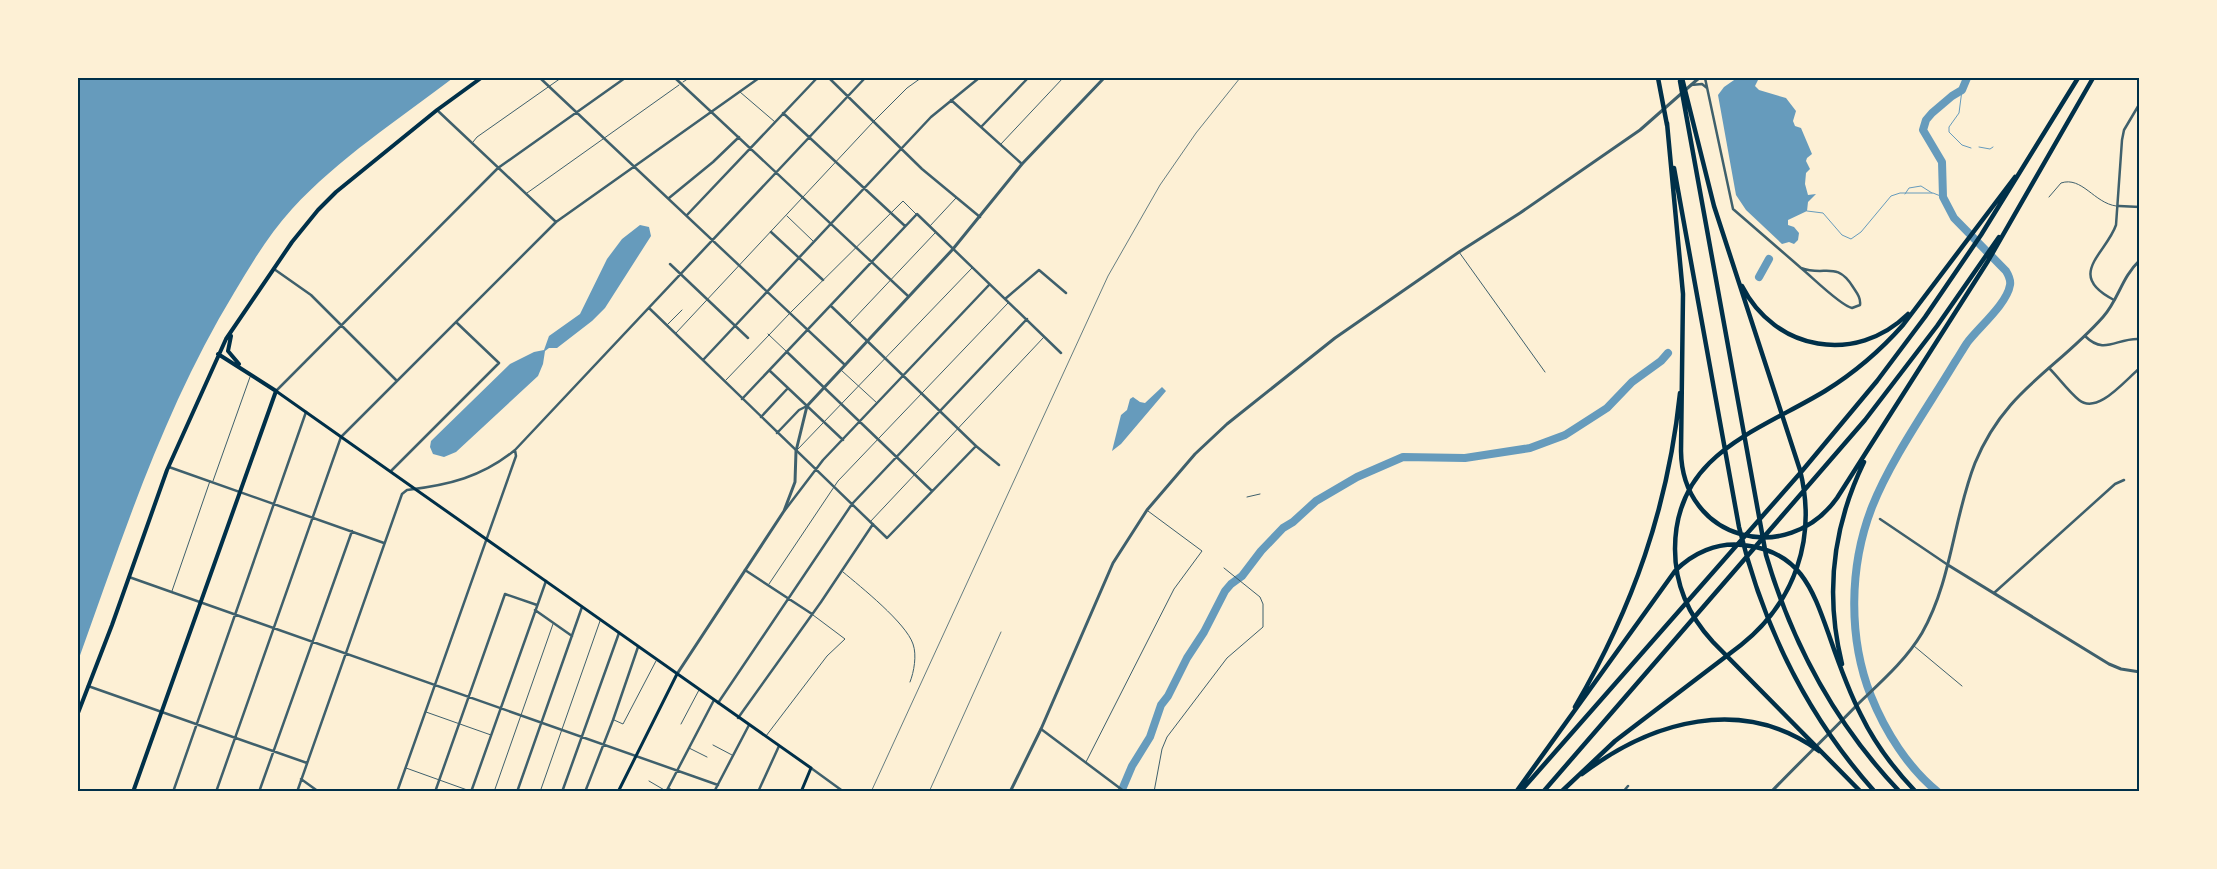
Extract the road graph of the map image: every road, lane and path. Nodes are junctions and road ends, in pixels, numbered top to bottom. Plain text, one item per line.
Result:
1 (481, 78) edge
2 (540, 78) edge
3 (561, 78) edge
4 (625, 78) edge
5 (675, 78) edge
6 (689, 78) edge
7 (759, 78) edge
8 (816, 78) edge
9 (829, 78) edge
10 (865, 78) edge
11 (921, 78) edge
12 (979, 78) edge
13 (1028, 78) edge
14 (1063, 78) edge
15 (1104, 78) edge
16 (1658, 78) edge
17 (1681, 78) edge
18 (1699, 78) edge
19 (1705, 78) edge
20 (2078, 78) edge
21 (2094, 78) edge
22 (681, 83) junction
23 (549, 86) junction
24 (1690, 86) junction
25 (1708, 90) junction
26 (740, 91) junction
27 (848, 95) junction
28 (951, 100) junction
29 (2140, 103) edge
30 (1687, 105) junction
31 (437, 110) junction
32 (711, 111) junction
33 (576, 112) junction
34 (783, 113) junction
35 (775, 122) junction
36 (873, 122) junction
37 (1666, 123) junction
38 (982, 126) junction
39 (740, 137) junction
40 (809, 137) junction
41 (604, 138) junction
42 (472, 142) junction
43 (1001, 144) junction
44 (751, 148) junction
45 (902, 149) junction
46 (2028, 160) junction
47 (836, 162) junction
48 (1022, 164) junction
49 (634, 166) junction
50 (498, 168) junction
51 (776, 171) junction
52 (865, 188) junction
53 (527, 193) junction
54 (958, 197) junction
55 (2049, 197) dead end
56 (669, 198) junction
57 (804, 198) junction
58 (2119, 206) junction
59 (2140, 207) edge
60 (891, 212) junction
61 (917, 214) junction
62 (787, 215) junction
63 (687, 216) junction
64 (980, 218) junction
65 (556, 222) junction
66 (831, 224) junction
67 (906, 226) junction
68 (929, 226) junction
69 (771, 232) junction
70 (936, 232) junction
71 (713, 240) junction
72 (814, 243) junction
73 (855, 247) junction
74 (953, 249) junction
75 (1459, 252) junction
76 (799, 258) junction
77 (1987, 259) junction
78 (2140, 260) edge
79 (872, 263) junction
80 (670, 264) dead end
81 (740, 265) junction
82 (274, 268) junction
83 (973, 268) junction
84 (1801, 268) junction
85 (680, 274) junction
86 (1737, 277) junction
87 (823, 280) junction
88 (891, 280) junction
89 (990, 284) junction
90 (767, 291) junction
91 (1066, 293) dead end
92 (908, 296) junction
93 (1006, 299) junction
94 (708, 300) junction
95 (2114, 300) junction
96 (1009, 302) junction
97 (1918, 304) junction
98 (832, 306) junction
99 (649, 308) junction
100 (682, 310) dead end
101 (790, 313) junction
102 (1026, 319) junction
103 (456, 322) junction
104 (850, 323) junction
105 (340, 325) junction
106 (735, 325) junction
107 (667, 326) junction
108 (808, 330) junction
109 (232, 331) junction
110 (676, 334) junction
111 (768, 334) junction
112 (2084, 335) junction
113 (1045, 337) junction
114 (748, 338) dead end
115 (2140, 339) edge
116 (867, 340) junction
117 (787, 352) junction
118 (1061, 353) dead end
119 (218, 354) junction
120 (885, 358) junction
121 (1683, 359) junction
122 (703, 360) junction
123 (845, 365) junction
124 (2048, 367) junction
125 (2140, 368) edge
126 (244, 369) junction
127 (841, 369) junction
128 (770, 371) junction
129 (1546, 372) dead end
130 (252, 374) junction
131 (904, 376) junction
132 (397, 381) junction
133 (724, 381) junction
134 (859, 386) junction
135 (824, 387) junction
136 (788, 388) junction
137 (276, 391) junction
138 (922, 393) junction
139 (742, 399) junction
140 (877, 403) junction
141 (842, 405) junction
142 (807, 406) junction
143 (940, 411) junction
144 (306, 412) junction
145 (760, 417) junction
146 (860, 422) junction
147 (824, 423) junction
148 (957, 428) junction
149 (777, 433) junction
150 (341, 437) junction
151 (843, 440) junction
152 (878, 440) junction
153 (1873, 444) junction
154 (976, 446) junction
155 (515, 450) junction
156 (796, 451) junction
157 (896, 457) junction
158 (999, 465) dead end
159 (168, 466) junction
160 (815, 470) junction
161 (391, 471) junction
162 (914, 474) junction
163 (2124, 480) dead end
164 (212, 482) junction
165 (833, 487) junction
166 (415, 489) junction
167 (932, 491) junction
168 (239, 492) junction
169 (1260, 494) dead end
170 (1247, 497) dead end
171 (274, 504) junction
172 (852, 504) junction
173 (1147, 510) junction
174 (784, 511) junction
175 (313, 518) junction
176 (1880, 519) dead end
177 (871, 523) junction
178 (352, 531) junction
179 (487, 540) junction
180 (384, 543) junction
181 (1948, 565) junction
182 (1224, 568) dead end
183 (745, 570) junction
184 (842, 572) junction
185 (128, 576) junction
186 (546, 581) junction
187 (768, 585) junction
188 (172, 592) junction
189 (1994, 593) junction
190 (788, 598) junction
191 (200, 601) junction
192 (537, 605) junction
193 (582, 607) junction
194 (535, 610) junction
195 (235, 614) junction
196 (812, 614) junction
197 (600, 620) junction
198 (554, 623) junction
199 (274, 628) junction
200 (619, 633) junction
201 (572, 636) junction
202 (313, 641) junction
203 (638, 646) junction
204 (1914, 646) junction
205 (346, 653) junction
206 (656, 659) junction
207 (2140, 672) edge
208 (677, 674) junction
209 (910, 682) dead end
210 (435, 684) junction
211 (1848, 684) junction
212 (88, 686) junction
213 (1962, 686) dead end
214 (699, 690) junction
215 (469, 696) junction
216 (716, 701) junction
217 (501, 707) junction
218 (162, 712) junction
219 (426, 712) junction
220 (78, 713) edge
221 (521, 715) junction
222 (738, 718) junction
223 (613, 720) junction
224 (542, 722) junction
225 (196, 724) junction
226 (459, 724) junction
227 (682, 724) dead end
228 (749, 725) junction
229 (1564, 725) junction
230 (562, 729) junction
231 (1041, 729) junction
232 (491, 735) junction
233 (582, 736) junction
234 (765, 737) junction
235 (235, 738) junction
236 (604, 744) junction
237 (713, 745) dead end
238 (779, 746) junction
239 (689, 748) junction
240 (274, 751) junction
241 (637, 756) junction
242 (733, 756) junction
243 (707, 757) dead end
244 (1830, 760) junction
245 (1086, 762) junction
246 (307, 763) junction
247 (405, 767) junction
248 (811, 768) junction
249 (678, 770) junction
250 (301, 779) junction
251 (439, 780) junction
252 (649, 781) dead end
253 (718, 785) junction
254 (1567, 786) junction
255 (1628, 786) dead end
256 (667, 790) edge
257 (471, 791) edge
258 (133, 792) edge
259 (173, 792) edge
260 (216, 792) edge
261 (259, 792) edge
262 (297, 792) edge
263 (319, 792) edge
264 (397, 792) edge
265 (435, 792) edge
266 (494, 792) edge
267 (517, 792) edge
268 (540, 792) edge
269 (562, 792) edge
270 (585, 792) edge
271 (618, 792) edge
272 (675, 792) edge
273 (714, 792) edge
274 (758, 792) edge
275 (801, 792) edge
276 (844, 792) edge
277 (1010, 792) edge
278 (1125, 792) edge
279 (1154, 792) edge
280 (1516, 792) edge
281 (1520, 792) edge
282 (1543, 792) edge
283 (1561, 792) edge
284 (1623, 792) edge
285 (1771, 792) edge
286 (1861, 792) edge
287 (1875, 792) edge
288 (1900, 792) edge
289 (1916, 792) edge

1 - 31 main road
2 - 23 street
3 - 23 lane
4 - 33 street
5 - 22 street
6 - 22 lane
7 - 26 street
8 - 34 street
9 - 27 street
10 - 27 street
11 - 36 lane
12 - 28 street
13 - 38 street
14 - 43 lane
15 - 48 street
16 - 37 highway
17 - 30 highway
18 - 24 street
19 - 25 street
20 - 46 highway
21 - 77 highway
22 - 32 street
22 - 41 lane
23 - 33 street
23 - 42 lane
24 - 25 street
24 - 75 street
25 - 84 street
26 - 32 street
26 - 35 lane
27 - 36 street
27 - 40 street
28 - 38 street
28 - 45 street
29 - 58 street
30 - 86 highway
30 - 288 highway
31 - 42 street
31 - 82 main road
32 - 39 street
32 - 49 street
33 - 41 street
33 - 50 street
34 - 35 street
34 - 40 street
35 - 44 street
36 - 45 street
36 - 47 lane
37 - 121 highway
37 - 287 highway
38 - 43 street
39 - 44 street
39 - 56 street
40 - 47 street
40 - 51 street
41 - 49 street
41 - 53 lane
42 - 50 street
43 - 48 street
44 - 51 street
44 - 63 street
45 - 52 street
45 - 54 street
46 - 97 highway
46 - 281 highway
47 - 52 street
47 - 57 lane
48 - 64 street
49 - 56 street
49 - 65 street
50 - 53 street
50 - 105 street
51 - 57 street
51 - 71 street
52 - 60 street
52 - 66 street
53 - 65 street
54 - 64 street
54 - 68 lane
55 - 58 lane
56 - 63 street
57 - 62 lane
57 - 66 street
58 - 59 street
58 - 95 street
60 - 61 lane
60 - 67 street
60 - 73 lane
61 - 67 street
61 - 68 street
62 - 69 lane
62 - 72 lane
63 - 71 street
64 - 74 street
65 - 103 street
66 - 72 street
66 - 73 street
67 - 79 street
68 - 70 street
69 - 76 street
69 - 81 lane
70 - 74 street
70 - 88 lane
71 - 81 street
71 - 85 street
72 - 76 street
73 - 79 street
73 - 87 lane
74 - 83 street
74 - 92 street
75 - 129 lane
75 - 173 street
76 - 87 street
76 - 90 street
77 - 153 highway
77 - 282 highway
78 - 95 street
79 - 88 street
79 - 98 street
80 - 85 street
81 - 90 street
81 - 94 lane
82 - 105 street
82 - 109 main road
83 - 89 street
83 - 120 lane
84 - 84 street
85 - 94 street
85 - 99 street
86 - 97 highway
86 - 254 highway
87 - 101 lane
88 - 92 street
88 - 104 lane
89 - 93 street
89 - 131 street
90 - 101 street
90 - 106 street
91 - 93 street
92 - 116 street
93 - 96 street
94 - 106 street
94 - 110 lane
95 - 112 street
96 - 102 street
96 - 138 lane
97 - 244 highway
98 - 104 street
98 - 108 street
99 - 107 street
99 - 155 street
100 - 107 lane
101 - 108 street
101 - 111 lane
102 - 113 street
102 - 143 street
103 - 132 street
103 - 161 street
104 - 116 street
105 - 132 street
105 - 137 street
106 - 114 street
106 - 122 street
107 - 110 street
108 - 117 street
108 - 123 street
109 - 119 main road
109 - 126 main road
110 - 122 street
111 - 117 lane
111 - 133 lane
112 - 115 street
112 - 124 street
113 - 118 street
113 - 148 lane
116 - 120 street
116 - 123 street
117 - 128 street
117 - 135 street
119 - 126 main road
119 - 159 main road
120 - 131 street
120 - 134 lane
121 - 153 highway
121 - 229 highway
122 - 133 street
123 - 127 street
124 - 125 street
124 - 181 street
126 - 130 main road
127 - 134 lane
127 - 135 street
128 - 136 street
128 - 139 street
130 - 137 main road
130 - 164 lane
131 - 138 street
131 - 140 street
132 - 150 street
133 - 139 street
134 - 140 lane
134 - 141 lane
135 - 141 street
135 - 142 street
136 - 142 street
136 - 145 street
137 - 144 main road
137 - 168 main road
138 - 143 street
138 - 152 lane
139 - 145 street
140 - 146 street
141 - 146 street
141 - 147 lane
142 - 147 street
142 - 149 street
142 - 156 street
143 - 148 street
143 - 157 street
144 - 150 main road
144 - 171 street
145 - 149 street
146 - 151 street
146 - 152 street
147 - 151 street
147 - 156 lane
148 - 154 street
148 - 162 lane
149 - 156 street
150 - 161 main road
150 - 175 street
151 - 160 street
152 - 157 street
152 - 165 lane
153 - 211 highway
154 - 158 street
154 - 167 street
155 - 166 street
155 - 179 street
156 - 160 street
156 - 174 street
157 - 162 street
157 - 172 street
159 - 164 street
159 - 185 main road
160 - 165 street
160 - 174 street
161 - 166 main road
162 - 167 street
162 - 177 lane
163 - 189 street
164 - 168 street
164 - 188 lane
165 - 172 street
165 - 187 lane
166 - 179 main road
166 - 180 street
167 - 177 street
168 - 171 street
168 - 191 main road
169 - 170 lane
171 - 175 street
171 - 195 street
172 - 177 street
172 - 190 street
173 - 231 street
173 - 245 lane
174 - 183 street
175 - 178 street
175 - 199 street
176 - 181 street
177 - 184 street
178 - 180 street
178 - 202 street
179 - 186 main road
179 - 210 street
180 - 205 street
181 - 189 street
181 - 204 street
182 - 279 lane
183 - 187 street
183 - 208 street
184 - 196 street
184 - 209 lane
185 - 188 street
185 - 212 main road
186 - 192 street
186 - 193 main road
187 - 190 street
188 - 191 street
189 - 207 street
190 - 196 street
190 - 216 street
191 - 195 street
191 - 218 main road
192 - 194 street
192 - 215 street
193 - 197 main road
193 - 201 street
194 - 198 street
194 - 217 street
195 - 199 street
195 - 225 street
196 - 222 street
196 - 234 lane
197 - 200 main road
197 - 230 lane
198 - 201 street
198 - 221 lane
199 - 202 street
199 - 235 street
200 - 203 main road
200 - 233 street
201 - 224 street
202 - 205 street
202 - 240 street
203 - 206 main road
203 - 223 street
204 - 213 lane
204 - 285 street
205 - 210 street
205 - 246 street
206 - 208 main road
206 - 223 lane
208 - 214 main road
208 - 241 main road
210 - 215 street
210 - 219 street
211 - 229 highway
211 - 289 highway
212 - 218 street
212 - 220 main road
214 - 216 main road
214 - 227 lane
215 - 217 street
215 - 226 street
216 - 222 main road
216 - 239 street
217 - 221 street
217 - 232 street
218 - 225 street
218 - 258 main road
219 - 226 lane
219 - 247 street
221 - 224 street
221 - 266 lane
222 - 228 main road
223 - 236 street
224 - 230 street
224 - 267 street
225 - 235 street
225 - 259 street
226 - 232 lane
226 - 251 street
228 - 234 main road
228 - 242 street
229 - 280 highway
230 - 233 street
230 - 268 lane
231 - 245 street
231 - 277 street
232 - 257 street
233 - 236 street
233 - 269 street
234 - 238 main road
235 - 240 street
235 - 260 street
236 - 241 street
236 - 270 street
237 - 242 lane
238 - 248 main road
238 - 274 street
239 - 243 lane
239 - 249 street
240 - 246 street
240 - 261 street
241 - 249 street
241 - 271 main road
242 - 253 street
244 - 254 highway
244 - 286 highway
245 - 278 street
246 - 250 street
247 - 251 lane
247 - 264 street
248 - 275 main road
248 - 276 street
249 - 253 street
249 - 256 street
250 - 262 street
250 - 263 street
251 - 257 lane
251 - 265 street
252 - 256 lane
253 - 273 street
254 - 283 highway
255 - 284 street
256 - 272 lane

